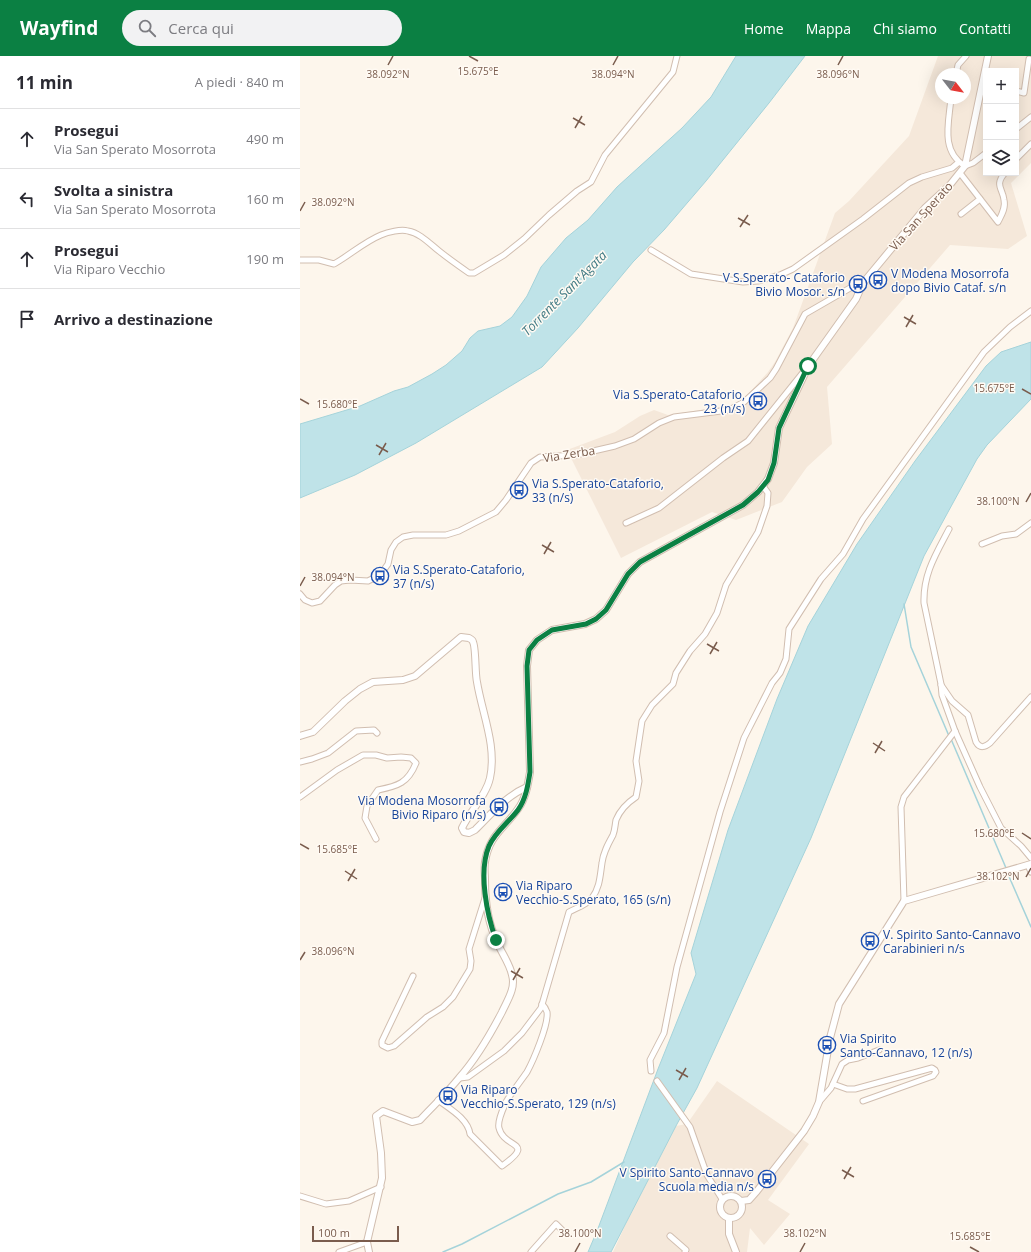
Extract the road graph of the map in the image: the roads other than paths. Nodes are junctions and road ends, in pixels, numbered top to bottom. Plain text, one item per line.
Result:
1 (677, 56) edge
2 (966, 56) edge
3 (988, 56) edge
4 (1029, 60) dead end
5 (957, 68) edge
6 (986, 68) edge
7 (1029, 70) edge
8 (983, 88) edge
9 (1019, 92) edge
10 (950, 104) edge
11 (1031, 117) edge
12 (1019, 127) edge
13 (1031, 144) edge
14 (983, 155) edge
15 (1019, 156) edge
16 (959, 162) junction
17 (965, 166) junction
18 (960, 173) junction
19 (1003, 176) edge
20 (980, 199) junction
21 (961, 214) dead end
22 (652, 250) dead end
23 (300, 260) edge
24 (863, 283) junction
25 (1031, 311) edge
26 (808, 365) junction
27 (763, 486) junction
28 (626, 523) dead end
29 (1031, 523) edge
30 (949, 529) dead end
31 (982, 544) dead end
32 (300, 594) edge
33 (941, 684) junction
34 (1031, 697) edge
35 (954, 732) junction
36 (377, 733) dead end
37 (300, 736) edge
38 (300, 762) edge
39 (527, 787) junction
40 (300, 797) edge
41 (376, 839) dead end
42 (1031, 858) edge
43 (1029, 864) edge
44 (1031, 872) edge
45 (485, 897) junction
46 (904, 901) junction
47 (413, 976) dead end
48 (542, 1004) junction
49 (879, 1050) dead end
50 (651, 1071) dead end
51 (460, 1078) junction
52 (657, 1081) dead end
53 (832, 1084) junction
54 (438, 1100) junction
55 (863, 1101) dead end
56 (819, 1102) junction
57 (380, 1188) junction
58 (300, 1196) edge
59 (722, 1199) junction
60 (741, 1201) junction
61 (729, 1218) junction
62 (562, 1230) dead end
63 (670, 1236) dead end
64 (367, 1242) junction
65 (686, 1251) edge
66 (339, 1252) edge
67 (369, 1252) edge
68 (531, 1252) edge
69 (736, 1252) edge

1 - 23 street
2 - 5 street
3 - 6 street
4 - 7 street
7 - 9 street
8 - 17 street
10 - 16 street
11 - 12 street
13 - 15 street
14 - 17 street
16 - 17 street
16 - 22 street
17 - 18 street, Via San Sperato
18 - 20 street
18 - 24 street, Via San Sperato
19 - 20 street
20 - 21 street
24 - 26 street, Via San Sperato
24 - 32 street, Via Zerba
25 - 50 street
26 - 27 street, Via San Sperato
26 - 28 street
27 - 39 street, Via San Sperato
27 - 48 street
29 - 31 street
30 - 33 street
33 - 34 street
33 - 35 street
35 - 42 street
35 - 46 street
36 - 38 street
37 - 39 street
39 - 45 street, Via San Sperato
40 - 41 street
43 - 44 street
43 - 46 street
45 - 47 street
45 - 51 street, Via San Sperato
46 - 56 street
48 - 51 street
48 - 54 street
49 - 53 street
51 - 54 street, Via San Sperato
52 - 59 street
53 - 55 street
53 - 56 street
54 - 57 street, Via San Sperato
56 - 60 street
57 - 58 street
57 - 64 street
59 - 60 street
59 - 61 street
60 - 61 street
61 - 69 street
62 - 68 street
63 - 65 street
64 - 66 street
64 - 67 street

